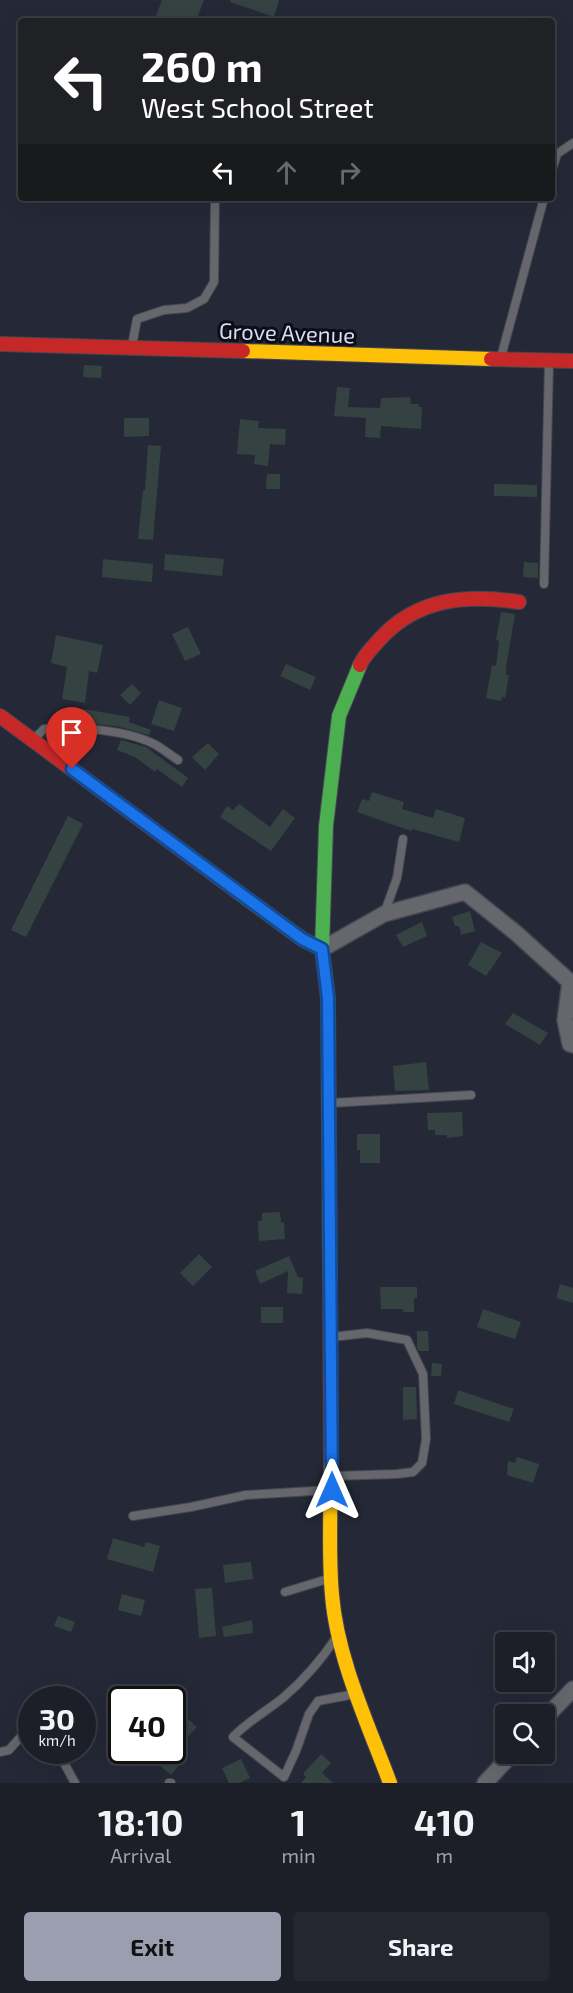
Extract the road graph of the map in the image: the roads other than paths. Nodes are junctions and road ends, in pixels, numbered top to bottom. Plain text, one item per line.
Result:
1 (573, 143) edge
2 (555, 158) edge
3 (215, 201) edge
4 (543, 201) edge
5 (0, 344) edge
6 (132, 348) junction
7 (501, 359) junction
8 (549, 360) junction
9 (573, 361) edge
10 (544, 584) dead end
11 (519, 602) dead end
12 (0, 716) edge
13 (33, 740) junction
14 (178, 760) dead end
15 (403, 839) dead end
16 (384, 914) junction
17 (322, 949) junction
18 (571, 981) edge
19 (573, 1045) edge
20 (471, 1095) dead end
21 (329, 1103) junction
22 (331, 1337) junction
23 (332, 1476) junction
24 (332, 1490) junction
25 (133, 1516) dead end
26 (332, 1577) junction
27 (285, 1592) dead end
28 (339, 1635) junction
29 (573, 1689) edge
30 (358, 1694) junction
31 (555, 1708) edge
32 (18, 1740) edge
33 (0, 1752) edge
34 (65, 1764) edge
35 (503, 1764) edge
36 (75, 1783) edge
37 (390, 1783) edge
38 (485, 1783) edge

1 - 2 lane
3 - 6 lane
4 - 7 lane
5 - 6 street, Grove Avenue
6 - 7 street, Grove Avenue
7 - 8 street, Grove Avenue
8 - 9 street, Grove Avenue
8 - 10 lane
11 - 17 street
12 - 13 street
13 - 14 lane
13 - 17 street
15 - 16 lane
16 - 17 street
16 - 18 street
17 - 21 street
18 - 19 street
20 - 21 lane
21 - 22 street
22 - 23 street
22 - 23 lane
23 - 24 street
24 - 25 lane
24 - 26 street
26 - 27 lane
26 - 28 street
28 - 30 street
28 - 30 lane
29 - 31 street
30 - 37 street
32 - 33 lane
34 - 36 lane
35 - 38 street

